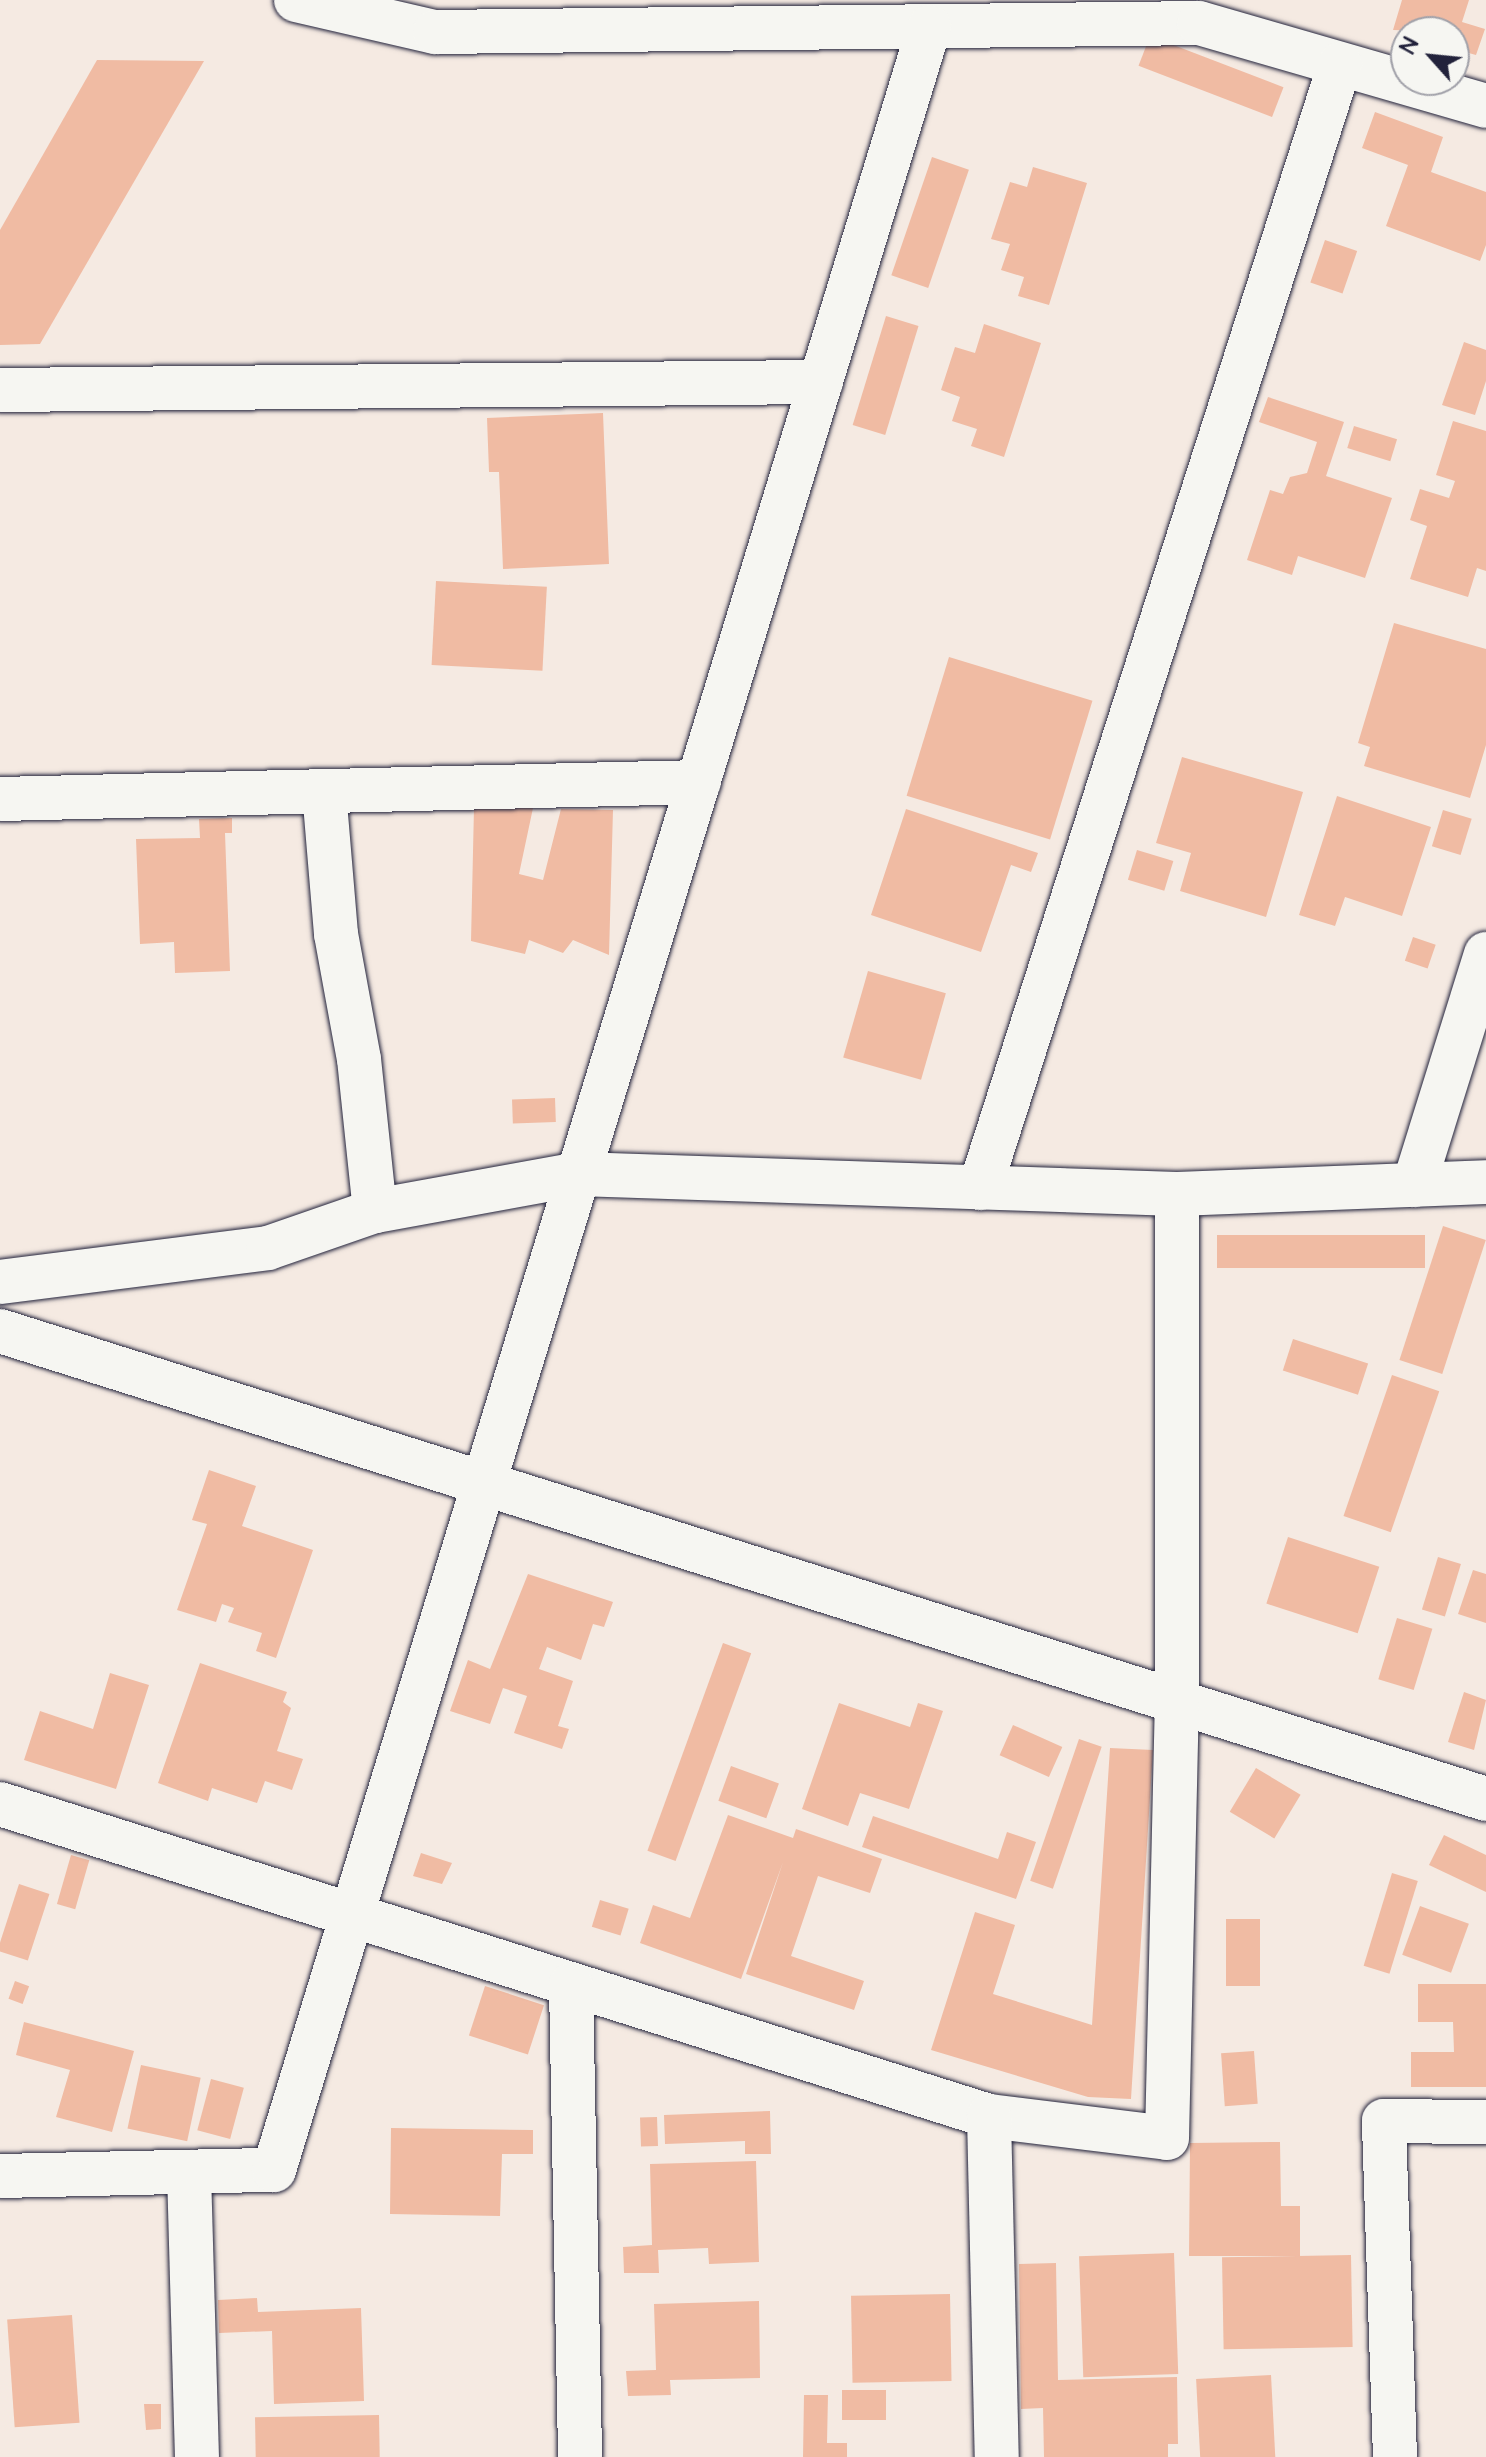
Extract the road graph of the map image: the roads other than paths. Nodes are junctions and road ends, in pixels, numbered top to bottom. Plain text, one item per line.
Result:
1 (296, 0) edge
2 (996, 13) edge
3 (929, 27) junction
4 (1340, 64) junction
5 (1486, 106) edge
6 (821, 382) junction
7 (0, 390) edge
8 (699, 782) junction
9 (324, 791) junction
10 (0, 799) edge
11 (1486, 954) edge
12 (578, 1174) junction
13 (1486, 1182) edge
14 (1414, 1185) junction
15 (980, 1188) junction
16 (1177, 1194) junction
17 (375, 1211) junction
18 (0, 1282) edge
19 (0, 1331) edge
20 (484, 1483) junction
21 (1177, 1702) junction
22 (1486, 1799) edge
23 (0, 1804) edge
24 (352, 1915) junction
25 (571, 1985) junction
26 (989, 2116) junction
27 (1486, 2122) edge
28 (189, 2172) junction
29 (0, 2176) edge
30 (197, 2457) edge
31 (580, 2457) edge
32 (997, 2457) edge
33 (1395, 2457) edge

1 - 3 street
2 - 3 street
2 - 4 street
3 - 6 street
4 - 5 street
4 - 15 street
6 - 7 street
6 - 8 street
8 - 9 street
8 - 12 street
9 - 10 street
9 - 17 street
11 - 14 street
12 - 15 street
12 - 17 street
12 - 20 street
13 - 14 street
14 - 16 street
15 - 16 street
16 - 21 street
17 - 18 street
19 - 20 street
20 - 21 street
20 - 24 street
21 - 22 street
21 - 26 street
23 - 24 street
24 - 25 street
24 - 28 street
25 - 26 street
25 - 31 street
26 - 32 street
27 - 33 street
28 - 29 street
28 - 30 street

